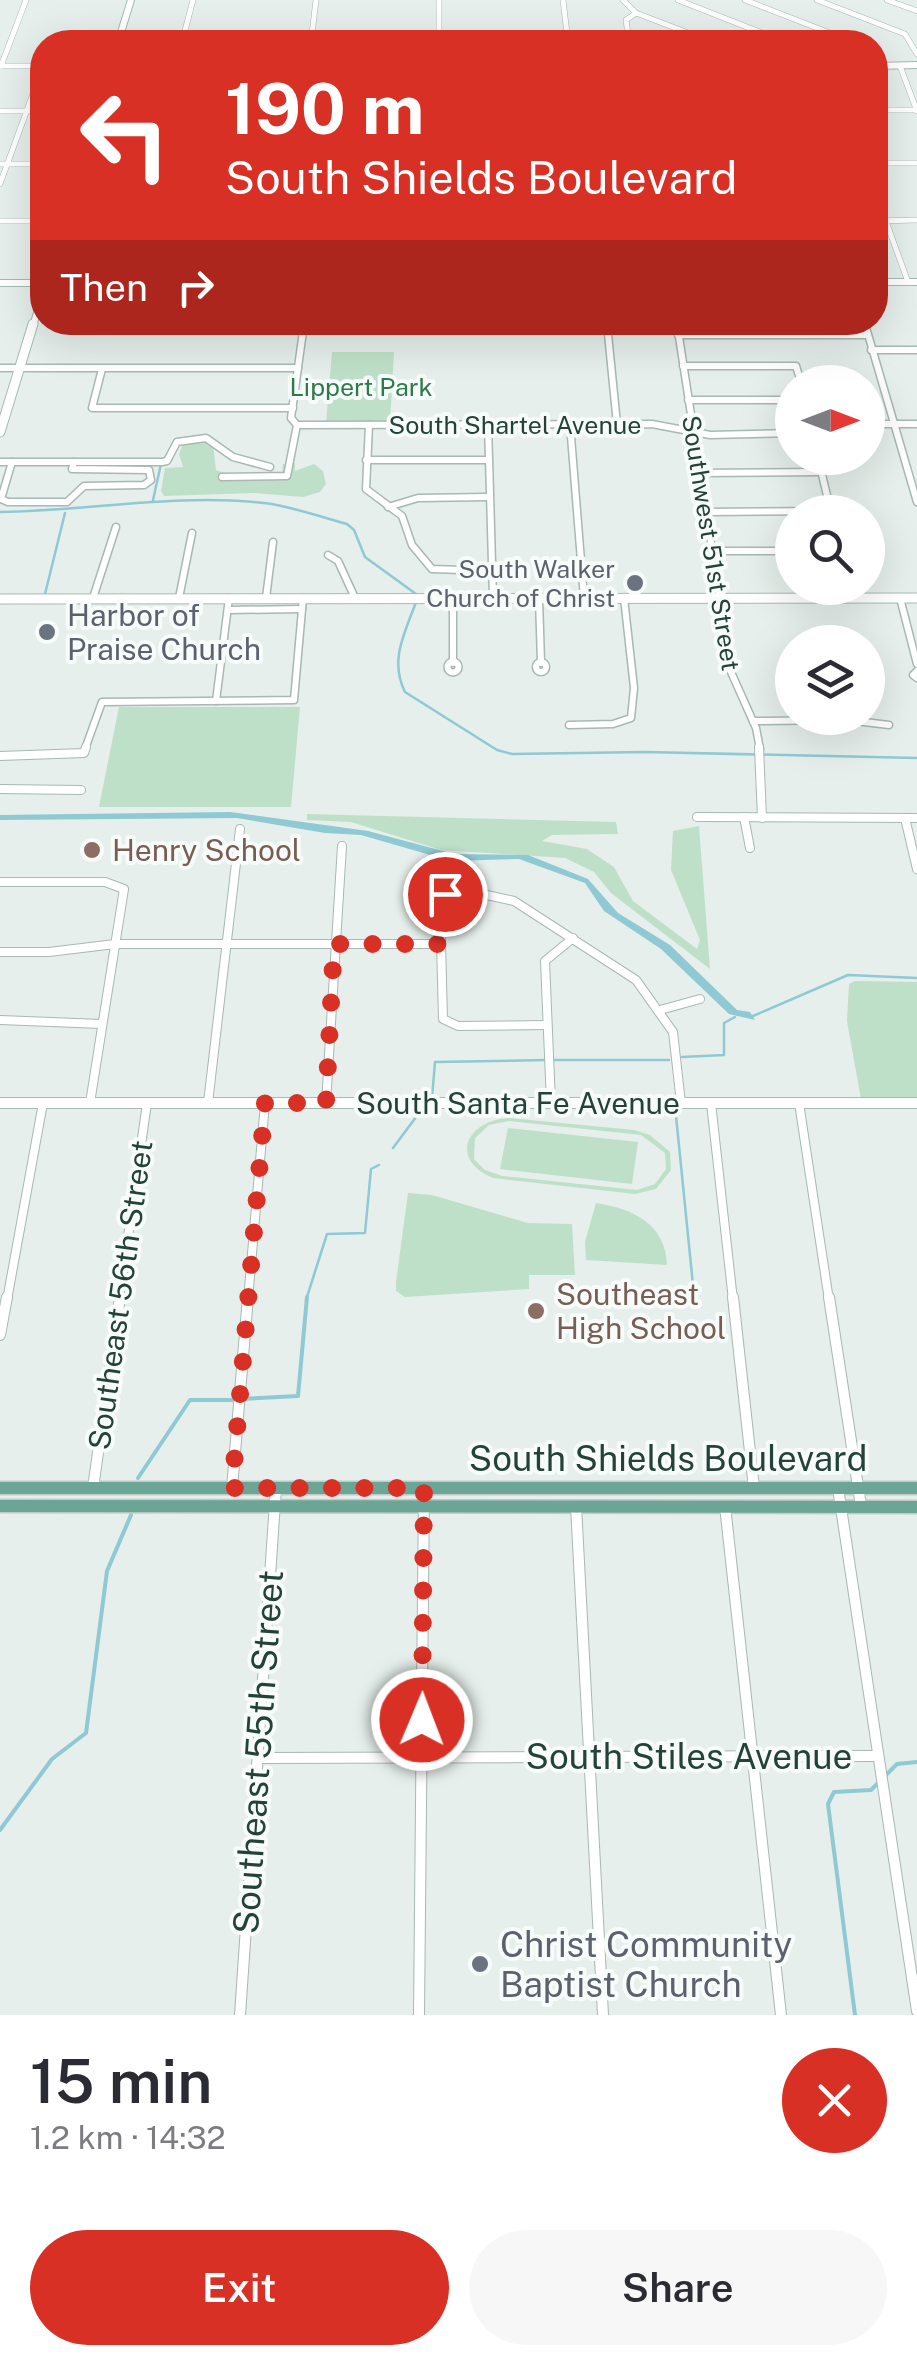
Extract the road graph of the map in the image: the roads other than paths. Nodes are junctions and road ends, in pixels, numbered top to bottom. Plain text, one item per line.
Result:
1 (26, 0) edge
2 (131, 0) edge
3 (192, 0) edge
4 (316, 0) edge
5 (439, 0) edge
6 (563, 0) edge
7 (623, 0) edge
8 (678, 0) edge
9 (745, 0) edge
10 (818, 0) edge
11 (887, 0) edge
12 (917, 11) edge
13 (636, 14) junction
14 (122, 30) edge
15 (185, 30) edge
16 (312, 30) edge
17 (439, 30) edge
18 (567, 30) edge
19 (627, 30) edge
20 (678, 30) edge
21 (754, 30) edge
22 (822, 30) edge
23 (917, 54) edge
24 (917, 65) edge
25 (1, 66) edge
26 (888, 66) edge
27 (900, 66) junction
28 (30, 67) edge
29 (30, 105) edge
30 (888, 110) edge
31 (917, 110) edge
32 (0, 111) edge
33 (28, 111) junction
34 (888, 163) edge
35 (917, 163) edge
36 (4, 164) edge
37 (30, 164) edge
38 (0, 184) edge
39 (917, 220) edge
40 (0, 221) edge
41 (30, 221) edge
42 (888, 221) edge
43 (888, 228) edge
44 (912, 282) edge
45 (0, 283) edge
46 (30, 283) edge
47 (30, 334) edge
48 (302, 335) edge
49 (608, 335) edge
50 (678, 335) joint
51 (742, 335) edge
52 (868, 335) edge
53 (871, 350) junction
54 (917, 350) edge
55 (683, 366) junction
56 (775, 366) edge
57 (0, 368) edge
58 (19, 368) junction
59 (298, 368) junction
60 (102, 369) junction
61 (688, 400) junction
62 (775, 400) edge
63 (293, 408) junction
64 (488, 424) junction
65 (570, 424) junction
66 (617, 424) junction
67 (885, 424) edge
68 (893, 424) junction
69 (917, 424) edge
70 (297, 425) junction
71 (368, 425) junction
72 (0, 430) edge
73 (693, 431) junction
74 (775, 433) edge
75 (366, 460) junction
76 (488, 460) junction
77 (0, 462) edge
78 (12, 462) junction
79 (73, 466) junction
80 (270, 467) dead end
81 (775, 472) edge
82 (699, 473) junction
83 (222, 477) dead end
84 (488, 497) junction
85 (917, 502) edge
86 (388, 507) junction
87 (706, 512) junction
88 (775, 512) edge
89 (116, 527) dead end
90 (192, 532) dead end
91 (272, 542) dead end
92 (714, 552) junction
93 (775, 552) edge
94 (328, 554) dead end
95 (492, 570) junction
96 (775, 596) edge
97 (885, 596) edge
98 (94, 598) junction
99 (179, 598) junction
100 (266, 598) junction
101 (355, 598) junction
102 (453, 598) junction
103 (493, 598) junction
104 (539, 598) junction
105 (584, 598) junction
106 (624, 598) junction
107 (722, 598) junction
108 (900, 598) junction
109 (917, 598) edge
110 (0, 599) edge
111 (229, 604) junction
112 (302, 604) junction
113 (453, 662) dead end
114 (542, 663) dead end
115 (917, 671) edge
116 (216, 701) junction
117 (753, 720) junction
118 (889, 724) dead end
119 (570, 725) dead end
120 (0, 756) edge
121 (0, 790) edge
122 (81, 790) dead end
123 (697, 817) dead end
124 (744, 817) junction
125 (762, 818) junction
126 (905, 818) junction
127 (917, 818) edge
128 (240, 829) dead end
129 (342, 846) dead end
130 (750, 848) dead end
131 (917, 869) edge
132 (0, 882) edge
133 (574, 938) junction
134 (226, 943) junction
135 (115, 944) junction
136 (334, 944) junction
137 (441, 944) junction
138 (0, 952) edge
139 (700, 999) dead end
140 (660, 1010) junction
141 (0, 1020) edge
142 (102, 1024) junction
143 (546, 1025) junction
144 (90, 1102) junction
145 (0, 1103) edge
146 (43, 1103) junction
147 (147, 1103) junction
148 (208, 1103) junction
149 (265, 1103) junction
150 (326, 1103) junction
151 (551, 1103) junction
152 (681, 1103) junction
153 (712, 1103) junction
154 (799, 1103) junction
155 (917, 1103) edge
156 (0, 1335) edge
157 (0, 1488) edge
158 (94, 1488) junction
159 (232, 1488) junction
160 (276, 1488) junction
161 (424, 1488) junction
162 (754, 1488) junction
163 (838, 1488) junction
164 (858, 1488) junction
165 (917, 1488) edge
166 (0, 1506) edge
167 (275, 1506) junction
168 (424, 1506) junction
169 (576, 1506) junction
170 (725, 1506) junction
171 (840, 1506) junction
172 (861, 1506) junction
173 (917, 1506) edge
174 (422, 1756) junction
175 (587, 1756) junction
176 (752, 1756) junction
177 (878, 1756) junction
178 (259, 1758) junction
179 (917, 2011) edge
180 (240, 2015) edge
181 (419, 2015) edge
182 (603, 2015) edge
183 (781, 2015) edge

1 - 25 street
2 - 14 main road
3 - 15 street
4 - 16 street
5 - 17 street
6 - 18 street
7 - 13 street
8 - 21 street
9 - 22 street
10 - 23 street
11 - 12 street
13 - 19 street
13 - 20 street
24 - 27 street
25 - 28 street
26 - 27 street
27 - 31 street
29 - 33 street
30 - 31 street
32 - 33 street
33 - 36 street
34 - 35 street
36 - 37 street
36 - 38 street
39 - 42 street
40 - 41 street
43 - 44 street
45 - 46 main road
47 - 58 main road
48 - 59 street
49 - 66 street
50 - 51 street
50 - 55 street, Southwest 51st Street
52 - 53 street
53 - 54 street
53 - 68 street
55 - 56 street
55 - 61 street, Southwest 51st Street
57 - 58 street
58 - 60 street
58 - 72 main road
59 - 60 street
59 - 63 street
60 - 63 street
61 - 62 street
61 - 73 street, Southwest 51st Street
63 - 70 street
64 - 65 street, South Shartel Avenue
64 - 71 street, South Shartel Avenue
64 - 76 street
65 - 66 street, South Shartel Avenue
65 - 105 street
66 - 73 street, South Shartel Avenue
67 - 68 street
68 - 69 street
68 - 85 street
70 - 71 street, South Shartel Avenue
70 - 83 street
71 - 75 street
73 - 74 street, South Shartel Avenue
73 - 82 street, Southwest 51st Street
75 - 76 street
75 - 86 street
76 - 84 street
77 - 78 street
78 - 79 street
78 - 79 street
79 - 80 street
81 - 82 street
82 - 87 street, Southwest 51st Street
84 - 86 street
84 - 95 street
86 - 95 street
87 - 88 street
87 - 92 street, Southwest 51st Street
89 - 98 street
90 - 99 street
91 - 100 street
92 - 93 street
92 - 107 street, Southwest 51st Street
94 - 101 street
95 - 103 street
96 - 107 main road
97 - 108 main road
98 - 99 main road
98 - 110 main road
99 - 111 main road
100 - 111 main road
100 - 112 main road
101 - 102 main road
101 - 112 main road
102 - 103 main road
102 - 113 street
103 - 104 main road
104 - 105 main road
104 - 114 street
105 - 106 main road
106 - 107 main road
106 - 119 street
107 - 117 street, Southwest 51st Street
108 - 109 main road
108 - 115 street
111 - 112 street
111 - 116 street
112 - 116 street
116 - 120 street
117 - 118 street
117 - 125 street, Southwest 51st Street
121 - 122 street
123 - 124 street
124 - 125 street
124 - 130 street
125 - 126 street
126 - 127 street
126 - 131 street
128 - 134 street
129 - 136 street
132 - 135 street
133 - 137 street
133 - 140 street
133 - 143 street
134 - 135 street
134 - 136 street
134 - 148 street
135 - 138 street
135 - 142 street
136 - 137 street
136 - 150 street
137 - 143 street
139 - 140 street
140 - 152 street
141 - 142 street
142 - 144 street
143 - 151 street
144 - 146 street, South Santa Fe Avenue
144 - 147 street, South Santa Fe Avenue
145 - 146 street, South Santa Fe Avenue
146 - 156 street
147 - 148 street, South Santa Fe Avenue
147 - 158 street, Southeast 56th Street
148 - 149 street, South Santa Fe Avenue
149 - 150 street, South Santa Fe Avenue
149 - 159 street
150 - 151 street, South Santa Fe Avenue
151 - 152 street, South Santa Fe Avenue
152 - 153 street, South Santa Fe Avenue
153 - 154 street, South Santa Fe Avenue
153 - 162 street
154 - 155 street, South Santa Fe Avenue
154 - 164 street
157 - 158 main road, South Shields Boulevard
158 - 159 main road, South Shields Boulevard
159 - 160 main road, South Shields Boulevard
160 - 161 main road, South Shields Boulevard
160 - 167 street, Southeast 55th Street
161 - 162 main road, South Shields Boulevard
161 - 168 street
162 - 163 main road, South Shields Boulevard
163 - 164 main road, South Shields Boulevard
163 - 171 street
164 - 165 main road, South Shields Boulevard
164 - 172 street
166 - 167 main road, South Shields Boulevard
167 - 168 main road, South Shields Boulevard
167 - 178 street, Southeast 55th Street
168 - 169 main road, South Shields Boulevard
168 - 174 street
169 - 170 main road, South Shields Boulevard
169 - 175 street
170 - 171 main road, South Shields Boulevard
170 - 176 street
171 - 172 main road, South Shields Boulevard
171 - 177 street
172 - 173 main road, South Shields Boulevard
174 - 175 street, South Stiles Avenue
174 - 178 street, South Stiles Avenue
174 - 181 street
175 - 176 street, South Stiles Avenue
175 - 182 street
176 - 177 street, South Stiles Avenue
176 - 183 street
177 - 179 street
178 - 180 street, Southeast 55th Street

